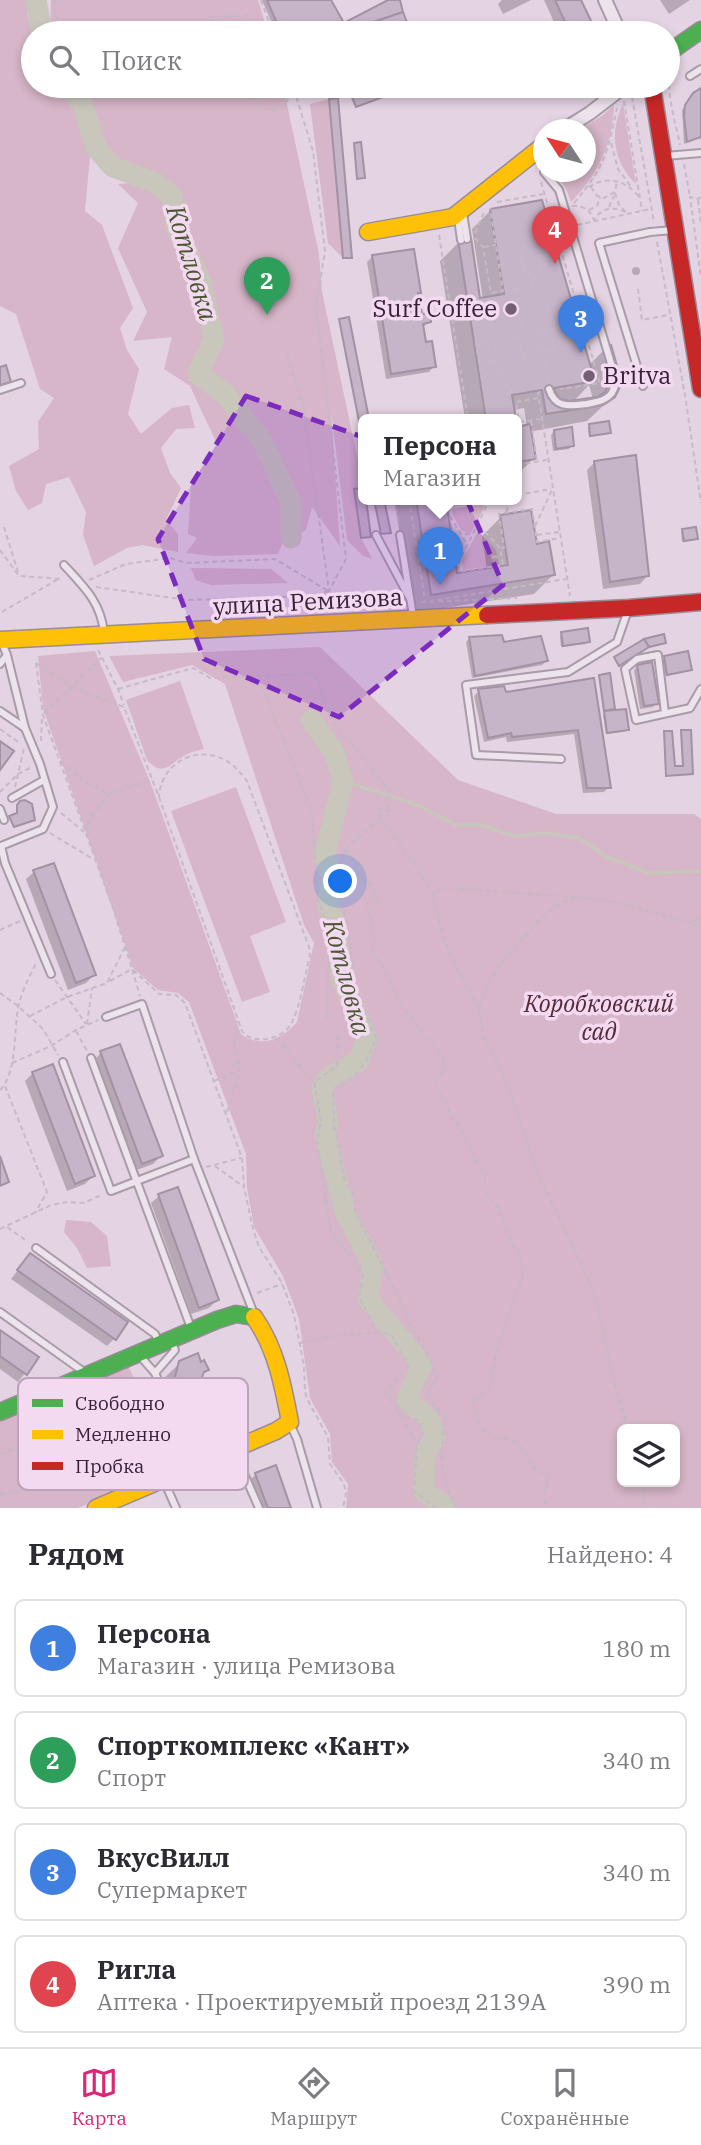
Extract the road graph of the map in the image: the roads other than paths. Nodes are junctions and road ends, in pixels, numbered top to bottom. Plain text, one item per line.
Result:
1 (605, 0) edge
2 (615, 21) edge
3 (701, 30) edge
4 (680, 50) edge
5 (701, 69) edge
6 (690, 76) dead end
7 (615, 98) edge
8 (654, 98) edge
9 (580, 119) edge
10 (533, 153) edge
11 (700, 153) edge
12 (663, 156) junction
13 (553, 182) edge
14 (460, 211) junction
15 (675, 230) junction
16 (368, 232) dead end
17 (467, 238) road end
18 (21, 383) dead end
19 (643, 386) dead end
20 (701, 387) edge
21 (549, 389) road end
22 (0, 390) edge
23 (376, 534) dead end
24 (401, 536) road end
25 (64, 565) dead end
26 (411, 602) junction
27 (701, 602) edge
28 (629, 608) junction
29 (414, 619) junction
30 (2, 642) edge
31 (101, 642) junction
32 (0, 664) edge
33 (701, 689) edge
34 (0, 711) edge
35 (665, 713) junction
36 (24, 728) junction
37 (561, 759) dead end
38 (44, 780) junction
39 (12, 798) road end
40 (0, 808) edge
41 (4, 820) dead end
42 (2, 863) edge
43 (51, 974) road end
44 (106, 1017) road end
45 (91, 1058) road end
46 (62, 1062) road end
47 (194, 1158) junction
48 (135, 1183) junction
49 (36, 1248) road end
50 (0, 1312) edge
51 (255, 1317) junction
52 (192, 1330) junction
53 (165, 1341) junction
54 (137, 1353) junction
55 (155, 1373) junction
56 (87, 1374) junction
57 (78, 1378) edge
58 (157, 1378) edge
59 (18, 1404) edge
60 (0, 1412) edge
61 (290, 1422) junction
62 (248, 1443) edge
63 (248, 1484) edge
64 (139, 1490) edge
65 (169, 1490) edge
66 (98, 1508) edge
67 (176, 1508) edge
68 (258, 1508) edge
69 (317, 1508) edge

1 - 2 street
3 - 4 street
5 - 6 lane
7 - 9 street
8 - 12 street
10 - 14 street
11 - 12 lane
12 - 15 street
13 - 21 lane
14 - 16 street
14 - 17 lane
15 - 19 lane
15 - 20 street
18 - 22 lane
23 - 26 lane
24 - 26 lane
25 - 31 lane
26 - 29 lane
27 - 28 street, улица Ремизова
28 - 29 street, улица Ремизова
28 - 37 lane
29 - 31 street, улица Ремизова
30 - 31 street, улица Ремизова
30 - 32 lane
30 - 36 lane
33 - 35 lane
34 - 36 lane
35 - 35 lane
36 - 38 lane
38 - 39 lane
38 - 42 lane
40 - 41 lane
42 - 43 lane
44 - 47 lane
45 - 48 lane
46 - 48 lane
47 - 48 lane
47 - 51 lane
48 - 52 lane
49 - 53 lane
50 - 56 lane
51 - 52 street
51 - 61 street
52 - 53 street
53 - 54 street
53 - 55 lane
54 - 55 lane
54 - 56 street
55 - 58 lane
56 - 57 street
59 - 60 street
61 - 62 street
61 - 69 lane
63 - 68 lane
64 - 66 street
65 - 67 lane

